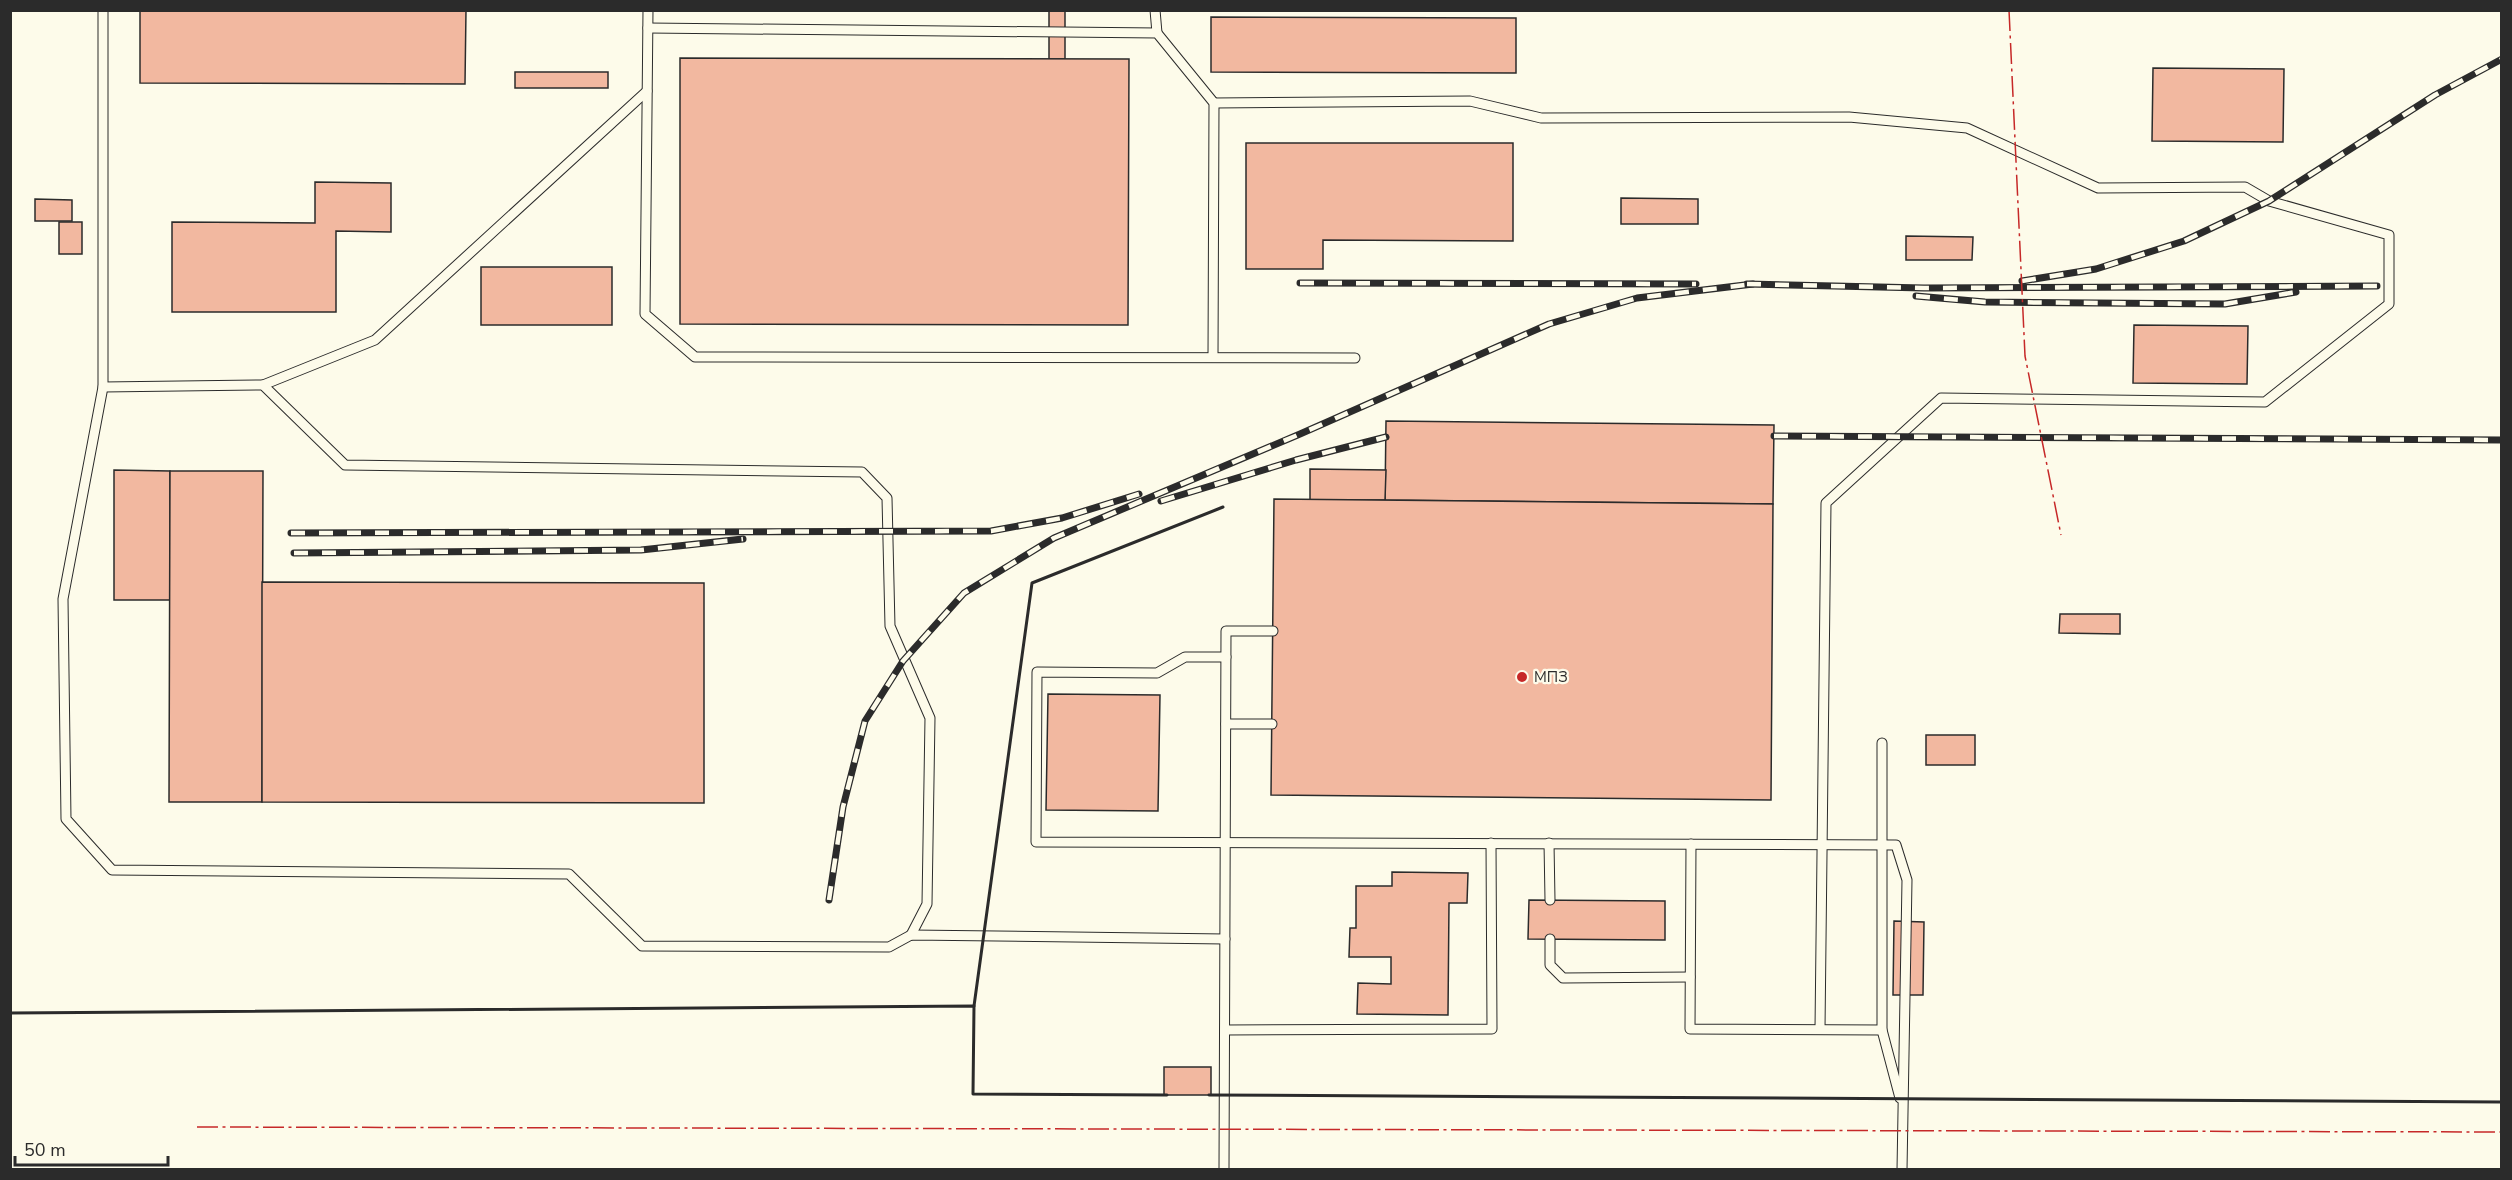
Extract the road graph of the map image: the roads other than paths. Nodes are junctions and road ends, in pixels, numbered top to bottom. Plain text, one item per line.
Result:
1 (103, 10) edge
2 (648, 10) edge
3 (1155, 10) edge
4 (648, 28) junction
5 (1157, 33) junction
6 (647, 91) junction
7 (1214, 103) junction
8 (1213, 357) junction
9 (1355, 358) dead end
10 (263, 385) junction
11 (103, 387) junction
12 (1273, 631) dead end
13 (1226, 657) junction
14 (1226, 724) junction
15 (1272, 724) dead end
16 (1882, 743) dead end
17 (1225, 843) junction
18 (1491, 843) junction
19 (1549, 843) junction
20 (1691, 844) junction
21 (1822, 844) junction
22 (1882, 844) junction
23 (1550, 900) dead end
24 (911, 935) junction
25 (1225, 939) junction
26 (1550, 939) dead end
27 (1690, 977) junction
28 (1821, 1029) junction
29 (1225, 1030) junction
30 (1882, 1030) junction
31 (1903, 1108) junction
32 (1224, 1170) edge
33 (1902, 1170) edge

1 - 11 lane
2 - 4 lane
3 - 5 lane
4 - 5 lane
4 - 6 lane
5 - 7 lane
6 - 8 lane
6 - 10 lane
7 - 8 lane
7 - 21 lane
8 - 9 lane
10 - 11 lane
10 - 24 lane
11 - 24 lane
12 - 13 lane
13 - 14 lane
13 - 17 lane
14 - 15 lane
14 - 17 lane
16 - 22 lane
17 - 18 lane
17 - 25 lane
18 - 19 lane
18 - 29 lane
19 - 20 lane
19 - 23 lane
20 - 21 lane
20 - 27 lane
21 - 22 lane
21 - 28 lane
22 - 30 lane
22 - 31 lane
24 - 25 lane
25 - 29 lane
26 - 27 lane
27 - 28 lane
28 - 30 lane
29 - 32 lane
30 - 31 lane
31 - 33 lane

